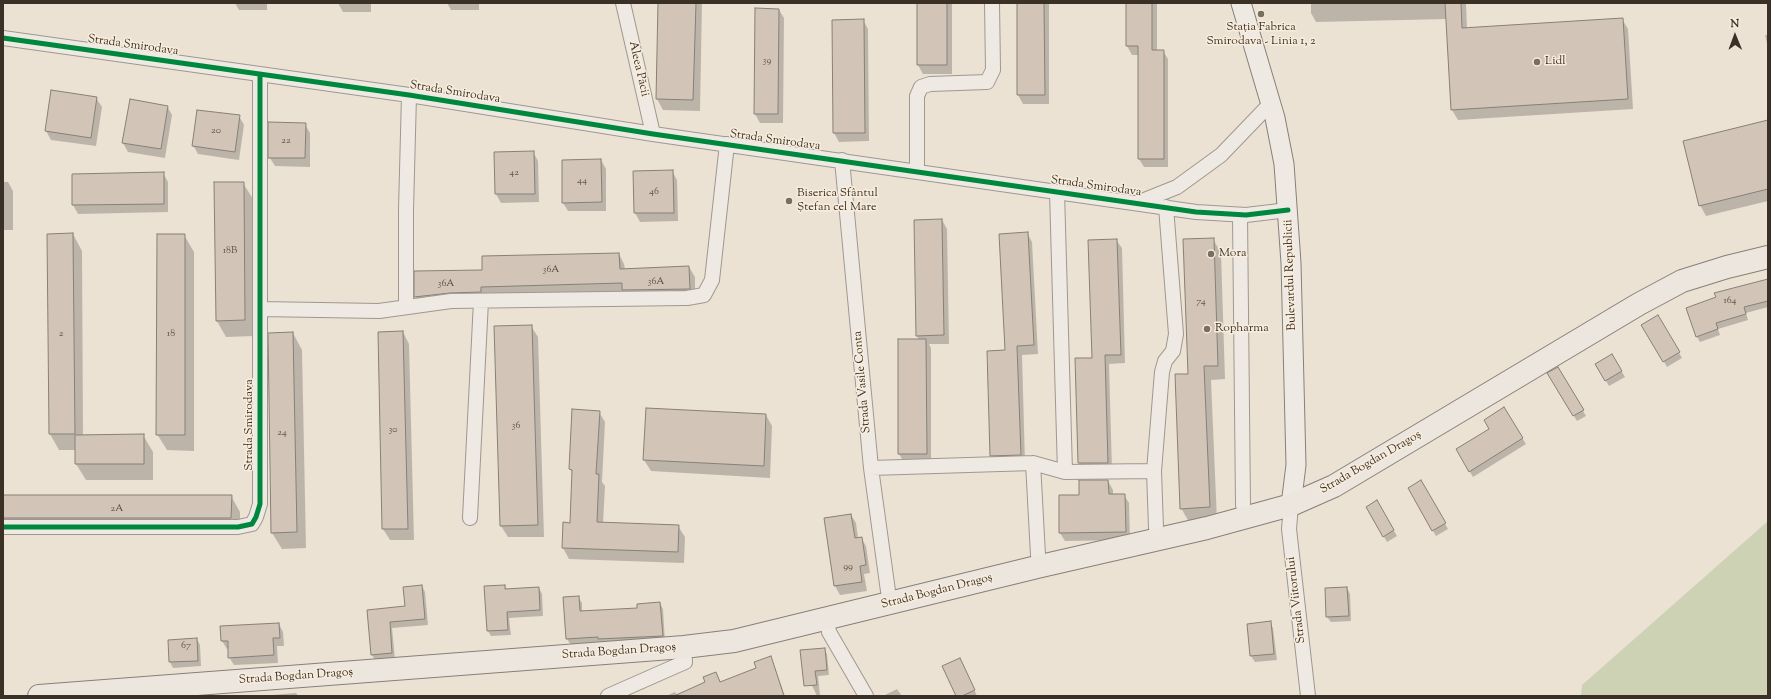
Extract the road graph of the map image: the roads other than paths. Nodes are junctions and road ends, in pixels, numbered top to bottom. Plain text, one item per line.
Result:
1 (623, 3) edge
2 (992, 3) edge
3 (1241, 3) edge
4 (3, 38) edge
5 (260, 75) junction
6 (409, 96) junction
7 (1271, 103) junction
8 (653, 134) junction
9 (727, 144) junction
10 (842, 160) junction
11 (917, 172) junction
12 (1057, 192) junction
13 (1136, 203) junction
14 (1166, 207) junction
15 (1288, 210) junction
16 (1240, 215) junction
17 (1768, 257) edge
18 (481, 301) junction
19 (406, 307) junction
20 (260, 309) junction
21 (1033, 462) junction
22 (871, 468) junction
23 (1154, 471) junction
24 (1065, 472) junction
25 (1292, 505) junction
26 (1246, 517) junction
27 (470, 518) dead end
28 (3, 527) edge
29 (1160, 539) junction
30 (1041, 566) junction
31 (891, 604) junction
32 (826, 619) junction
33 (684, 647) junction
34 (39, 696) edge
35 (608, 696) edge
36 (866, 696) edge
37 (1308, 696) edge

1 - 8 street, Aleea Păcii
2 - 11 street
3 - 7 main road, Bulevardul Republicii
4 - 5 street, Strada Smirodava
5 - 6 street, Strada Smirodava
5 - 20 street, Strada Smirodava
6 - 8 street, Strada Smirodava
6 - 19 street
7 - 13 street, Strada Smirodava
7 - 15 main road, Bulevardul Republicii
8 - 9 street, Strada Smirodava
9 - 10 street, Strada Smirodava
9 - 18 street, Strada Smirodava
10 - 11 street, Strada Smirodava
10 - 22 street, Strada Vasile Conta
11 - 12 street, Strada Smirodava
12 - 13 street, Strada Smirodava
12 - 24 street
13 - 14 street, Strada Smirodava
14 - 16 street, Strada Smirodava
14 - 23 street
15 - 16 street, Strada Smirodava
15 - 25 main road, Bulevardul Republicii
16 - 26 street
17 - 25 main road, Strada Bogdan Dragoș
18 - 19 street, Strada Smirodava
18 - 27 street
19 - 20 street, Strada Smirodava
20 - 28 street, Strada Smirodava
21 - 22 street
21 - 24 street
21 - 30 street
22 - 31 street, Strada Vasile Conta
23 - 24 street
23 - 29 street
25 - 26 main road, Strada Bogdan Dragoș
25 - 37 street, Strada Viitorului
26 - 29 main road, Strada Bogdan Dragoș
29 - 30 main road, Strada Bogdan Dragoș
30 - 31 main road, Strada Bogdan Dragoș
31 - 32 main road, Strada Bogdan Dragoș
32 - 33 main road, Strada Bogdan Dragoș
32 - 36 street
33 - 34 main road, Strada Bogdan Dragoș
33 - 35 street

